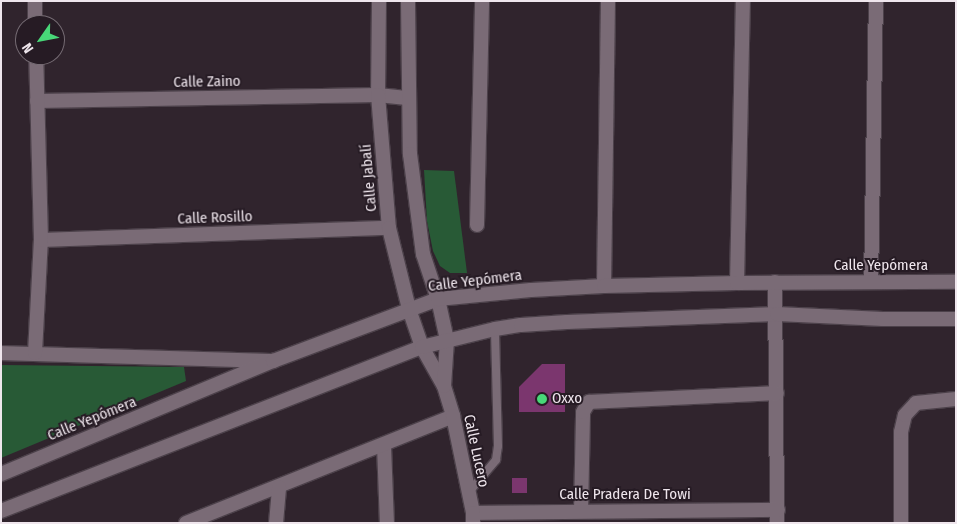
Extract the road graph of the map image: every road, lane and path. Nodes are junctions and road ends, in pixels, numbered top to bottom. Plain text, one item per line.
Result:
1 (35, 1) edge
2 (379, 1) edge
3 (408, 1) edge
4 (482, 1) edge
5 (608, 1) edge
6 (743, 1) edge
7 (876, 1) edge
8 (36, 15) edge
9 (36, 65) edge
10 (378, 95) junction
11 (409, 98) junction
12 (37, 101) junction
13 (477, 224) dead end
14 (390, 228) junction
15 (41, 240) junction
16 (775, 282) junction
17 (871, 282) junction
18 (956, 282) edge
19 (737, 283) junction
20 (604, 286) junction
21 (438, 299) junction
22 (409, 309) junction
23 (777, 314) junction
24 (956, 319) edge
25 (495, 330) junction
26 (447, 340) junction
27 (422, 347) junction
28 (1, 353) edge
29 (35, 353) junction
30 (273, 361) junction
31 (444, 386) junction
32 (777, 393) junction
33 (956, 399) edge
34 (453, 416) junction
35 (384, 446) junction
36 (1, 474) edge
37 (279, 487) junction
38 (469, 492) junction
39 (1, 511) edge
40 (581, 511) junction
41 (778, 516) edge
42 (473, 518) edge
43 (186, 523) edge
44 (276, 523) edge
45 (387, 523) edge
46 (901, 523) edge

1 - 8 street
2 - 10 street, Calle Jabalí
3 - 11 street
4 - 13 street
5 - 20 street
6 - 19 street
7 - 17 street
9 - 12 street
10 - 11 street, Calle Zaino
10 - 12 street, Calle Zaino
10 - 14 street, Calle Jabalí
11 - 21 street
12 - 15 street
14 - 15 street, Calle Rosillo
14 - 22 street, Calle Jabalí
15 - 29 street
16 - 17 street, Calle Yepómera
16 - 19 street, Calle Yepómera
16 - 23 street
17 - 18 street, Calle Yepómera
19 - 20 street, Calle Yepómera
20 - 21 street, Calle Yepómera
21 - 22 street, Calle Yepómera
21 - 26 street
22 - 27 street, Calle Jabalí
22 - 30 street, Calle Yepómera
23 - 24 street
23 - 25 street
23 - 32 street
25 - 26 street
25 - 38 lane
26 - 27 street
26 - 31 street, Calle Lucero
27 - 31 street, Calle Lucero
27 - 39 street
28 - 29 street
29 - 30 street
30 - 36 street, Calle Yepómera
31 - 34 street, Calle Lucero
32 - 40 street
32 - 41 street
33 - 46 street
34 - 35 street
34 - 38 street, Calle Lucero
35 - 37 street
35 - 45 street
37 - 43 street
37 - 44 street
38 - 42 street, Calle Lucero
40 - 41 street, Calle Pradera De Towi
40 - 42 street, Calle Pradera De Towi

